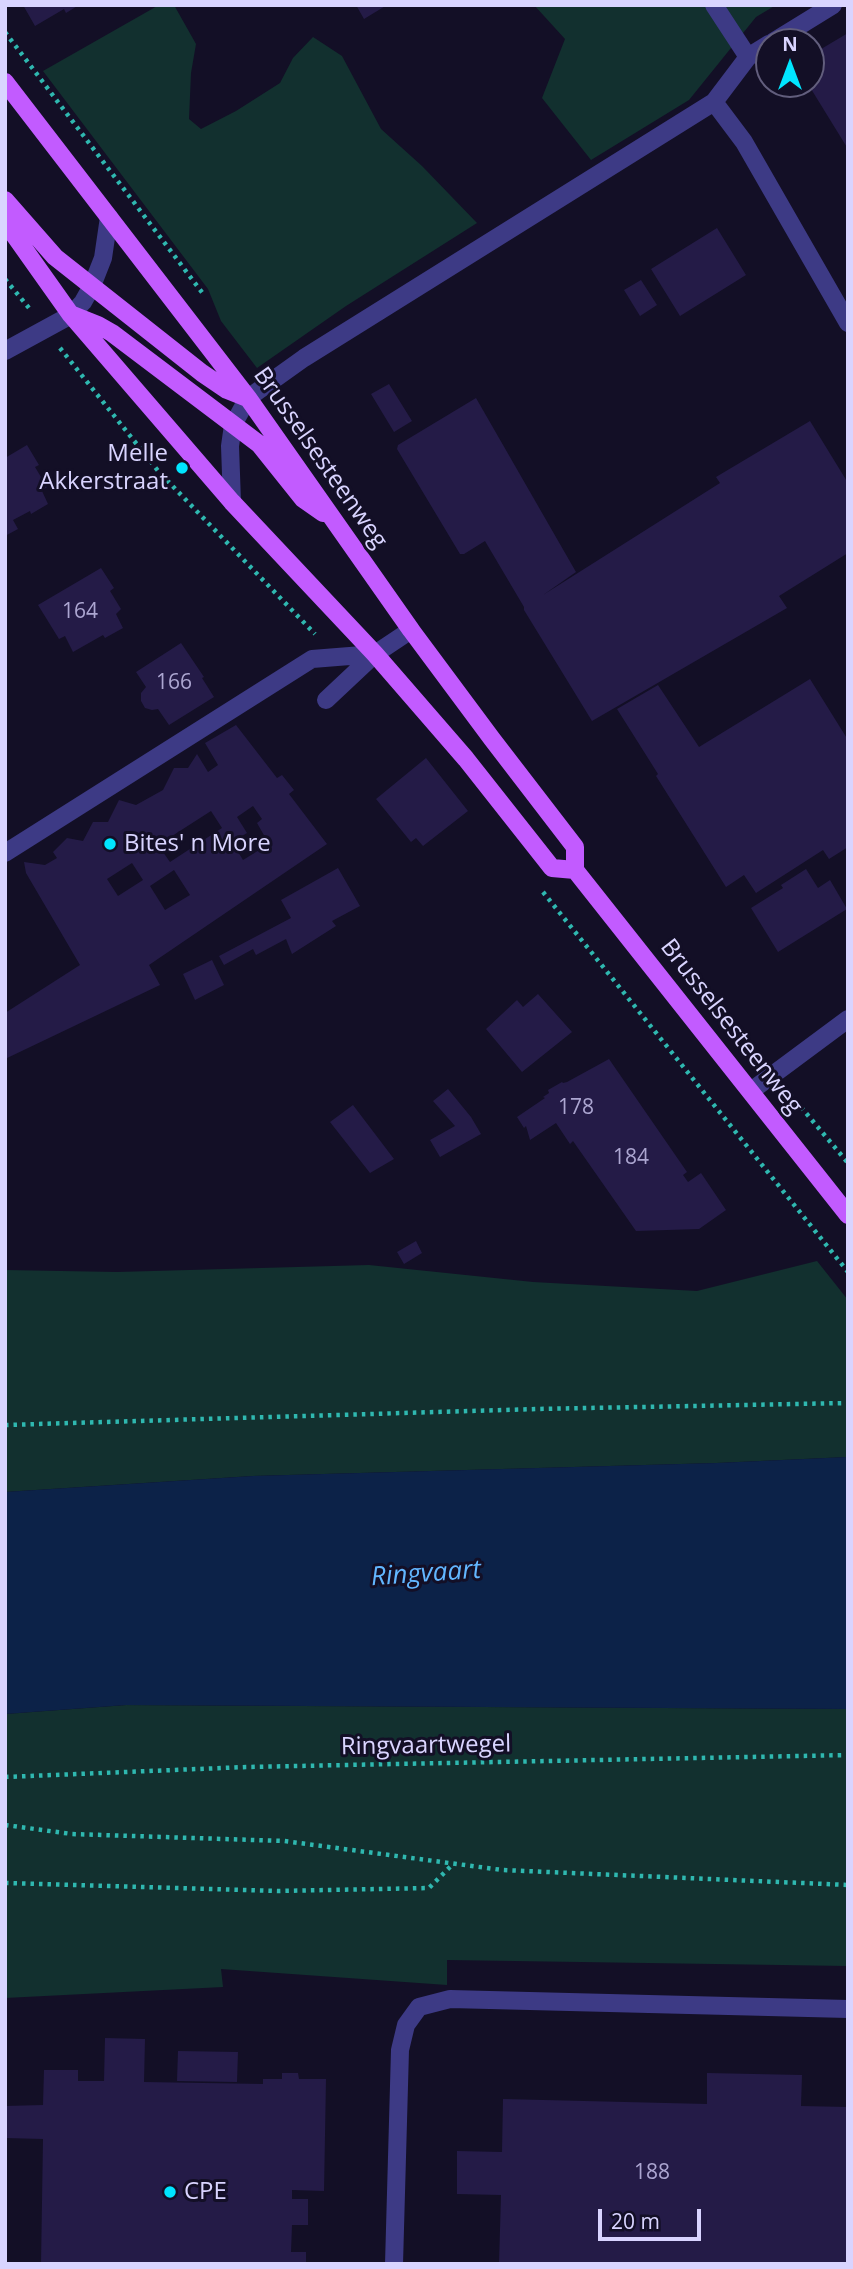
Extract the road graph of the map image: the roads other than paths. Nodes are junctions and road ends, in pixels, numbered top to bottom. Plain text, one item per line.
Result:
1 (714, 5) edge
2 (833, 5) edge
3 (795, 28) edge
4 (755, 53) edge
5 (748, 57) junction
6 (5, 82) edge
7 (715, 102) junction
8 (5, 200) edge
9 (109, 217) junction
10 (5, 222) edge
11 (92, 286) junction
12 (71, 314) junction
13 (848, 323) edge
14 (5, 351) edge
15 (248, 398) junction
16 (233, 425) junction
17 (232, 502) junction
18 (332, 519) junction
19 (411, 629) junction
20 (375, 654) junction
21 (326, 699) dead end
22 (5, 853) edge
23 (575, 870) junction
24 (848, 1019) edge
25 (751, 1091) junction
26 (848, 1215) edge
27 (848, 2009) edge
28 (394, 2264) edge

1 - 5 street
2 - 3 street
4 - 5 street
5 - 7 street
6 - 9 main road, Brusselsesteenweg
7 - 13 street
7 - 15 street
8 - 11 main road
9 - 11 street
9 - 15 main road, Brusselsesteenweg
10 - 12 main road
11 - 12 street
11 - 15 main road
12 - 14 street
12 - 16 main road
12 - 17 main road
15 - 16 street
15 - 18 main road, Brusselsesteenweg
16 - 17 street
16 - 18 main road
17 - 20 main road
18 - 19 main road, Brusselsesteenweg
19 - 20 street
19 - 23 main road, Brusselsesteenweg
20 - 21 street
20 - 22 street
20 - 23 main road
23 - 25 main road, Brusselsesteenweg
24 - 25 street
25 - 26 main road, Brusselsesteenweg
27 - 28 street

